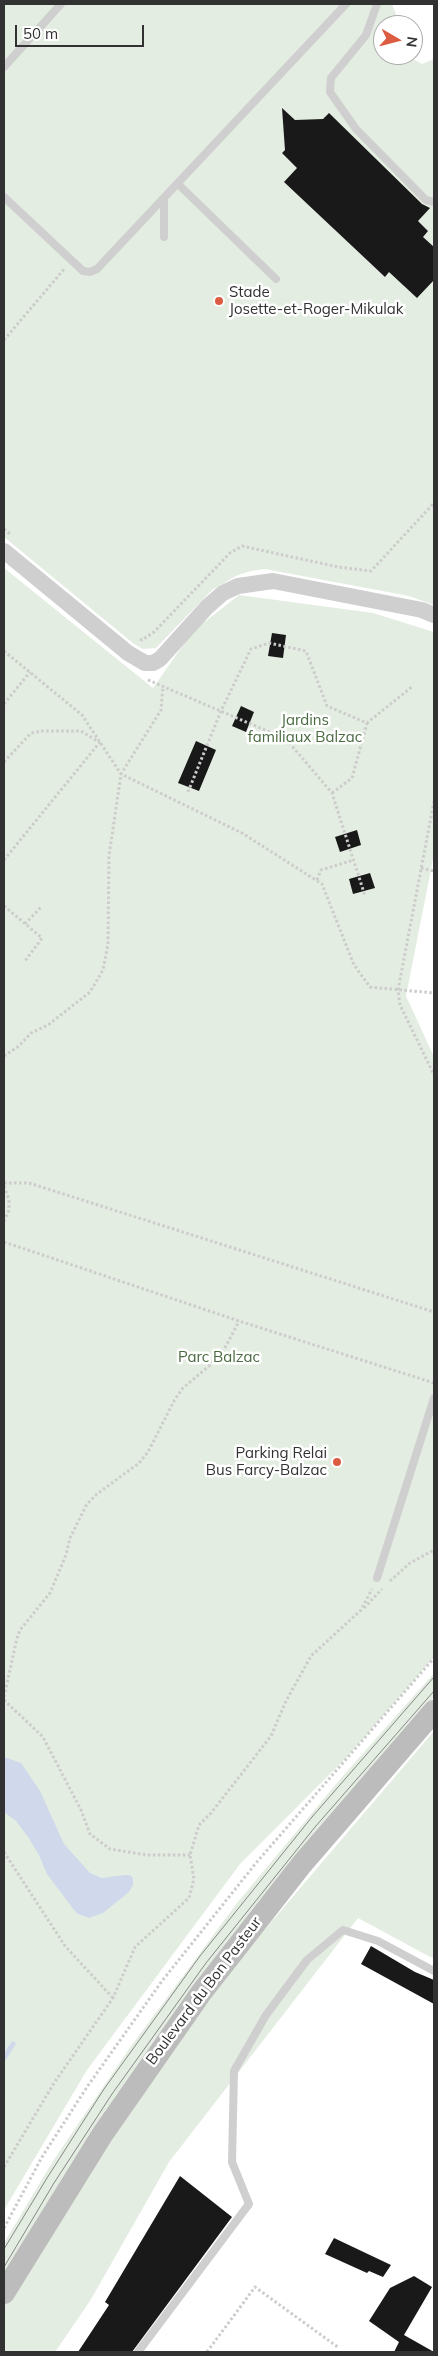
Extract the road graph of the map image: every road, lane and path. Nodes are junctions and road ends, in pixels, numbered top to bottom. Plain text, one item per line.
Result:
1 (61, 4) edge
2 (346, 4) edge
3 (377, 4) edge
4 (4, 67) edge
5 (178, 184) junction
6 (4, 196) edge
7 (164, 200) junction
8 (434, 202) edge
9 (164, 237) dead end
10 (72, 260) junction
11 (276, 279) dead end
12 (4, 340) edge
13 (434, 503) edge
14 (4, 529) edge
15 (15, 538) dead end
16 (4, 551) edge
17 (434, 614) edge
18 (136, 638) dead end
19 (4, 650) edge
20 (30, 672) junction
21 (148, 680) dead end
22 (163, 686) junction
23 (413, 686) dead end
24 (4, 704) edge
25 (221, 711) junction
26 (366, 723) junction
27 (100, 742) junction
28 (4, 762) edge
29 (121, 774) junction
30 (188, 792) dead end
31 (332, 793) junction
32 (434, 801) edge
33 (4, 860) edge
34 (354, 860) junction
35 (420, 868) junction
36 (434, 871) edge
37 (317, 880) junction
38 (365, 896) dead end
39 (4, 906) edge
40 (41, 907) dead end
41 (25, 924) junction
42 (25, 961) dead end
43 (398, 990) junction
44 (434, 993) edge
45 (4, 1056) edge
46 (434, 1075) edge
47 (4, 1185) edge
48 (4, 1221) edge
49 (4, 1242) edge
50 (434, 1312) edge
51 (240, 1321) junction
52 (434, 1383) edge
53 (434, 1398) edge
54 (434, 1550) edge
55 (377, 1578) joint
56 (362, 1610) junction
57 (434, 1658) edge
58 (4, 1699) edge
59 (434, 1711) edge
60 (4, 1852) edge
61 (190, 1855) junction
62 (434, 1970) edge
63 (113, 1998) junction
64 (4, 2167) edge
65 (4, 2228) edge
66 (4, 2294) edge
67 (338, 2348) dead end
68 (138, 2352) edge
69 (208, 2352) edge

1 - 4 lane
2 - 5 lane
3 - 8 lane
5 - 7 lane
5 - 11 lane
6 - 10 lane
7 - 9 lane
7 - 10 lane
10 - 12 path
13 - 18 path
14 - 15 path
16 - 17 street
19 - 20 path
20 - 24 path
20 - 27 path
21 - 22 path
22 - 25 path
22 - 29 path
23 - 26 path
25 - 26 path
25 - 30 path
25 - 31 path
26 - 31 path
27 - 28 path
27 - 29 path
27 - 33 path
29 - 37 path
29 - 45 path
31 - 34 path
32 - 35 path
34 - 37 path
34 - 38 path
35 - 36 path
35 - 43 path
37 - 43 path
39 - 41 path
40 - 41 path
41 - 42 path
43 - 44 path
43 - 46 path
47 - 48 path
47 - 50 path
49 - 51 path
51 - 52 path
51 - 58 path
53 - 55 lane
54 - 56 path
55 - 56 path
56 - 61 path
57 - 65 path
58 - 61 path
59 - 66 street, Boulevard du Bon Pasteur
60 - 63 path
61 - 63 path
62 - 68 lane
63 - 64 path
67 - 69 path

